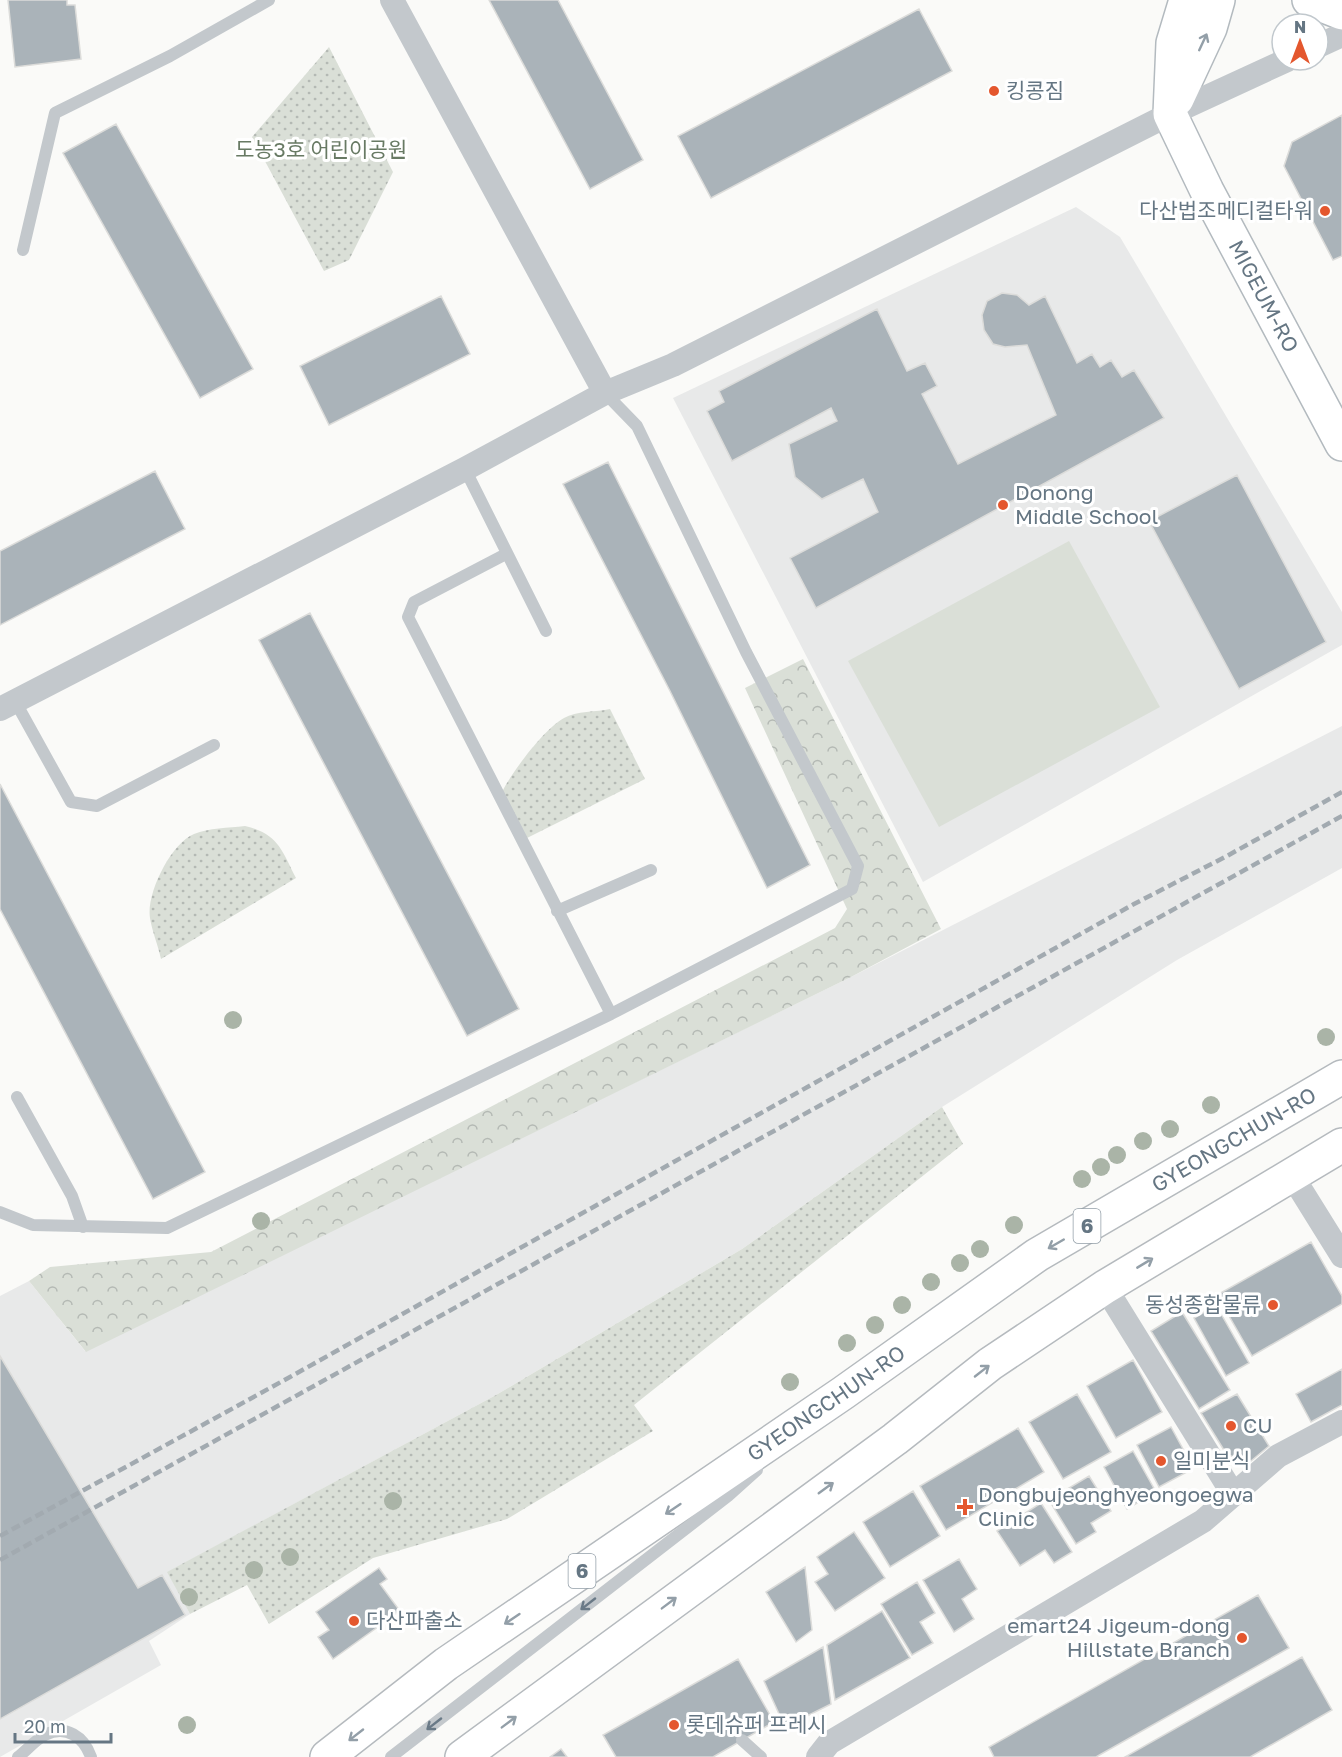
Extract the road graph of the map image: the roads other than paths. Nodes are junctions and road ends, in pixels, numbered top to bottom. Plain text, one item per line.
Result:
1 (269, 0) edge
2 (392, 0) edge
3 (1186, 0) edge
4 (1218, 0) edge
5 (1309, 0) edge
6 (1342, 13) edge
7 (1270, 68) edge
8 (1170, 114) junction
9 (23, 250) dead end
10 (605, 393) junction
11 (1342, 444) edge
12 (465, 469) junction
13 (506, 554) junction
14 (546, 631) dead end
15 (8, 705) edge
16 (214, 745) dead end
17 (651, 870) dead end
18 (557, 912) junction
19 (611, 1014) junction
20 (1342, 1077) edge
21 (18, 1097) dead end
22 (1342, 1145) edge
23 (1291, 1174) junction
24 (0, 1212) edge
25 (83, 1227) junction
26 (1342, 1256) edge
27 (1105, 1287) junction
28 (843, 1393) junction
29 (1342, 1422) edge
30 (1233, 1494) junction
31 (742, 1740) dead end
32 (25, 1754) edge
33 (91, 1757) edge
34 (327, 1757) edge
35 (391, 1757) edge
36 (462, 1757) edge
37 (761, 1757) edge
38 (818, 1757) edge

1 - 9 lane
2 - 10 street
3 - 8 main road, MIGEUM-RO
8 -> 4 main road
5 - 6 main road
7 - 8 street
8 - 10 street
8 - 11 main road, MIGEUM-RO
10 - 12 street
10 - 19 lane
12 - 13 lane
12 - 15 street
13 - 14 lane
13 - 18 lane
15 - 16 lane
17 - 18 lane
18 - 19 lane
19 - 25 lane
20 -> 28 main road, GYEONGCHUN-RO / 6
21 - 25 lane
22 - 23 main road
23 - 26 street
27 -> 23 main road
24 - 25 lane
27 - 30 street
36 -> 27 main road
28 -> 34 main road, GYEONGCHUN-RO / 6
28 -> 35 lane
29 - 30 street
30 - 38 street
31 - 37 lane
32 - 33 lane

